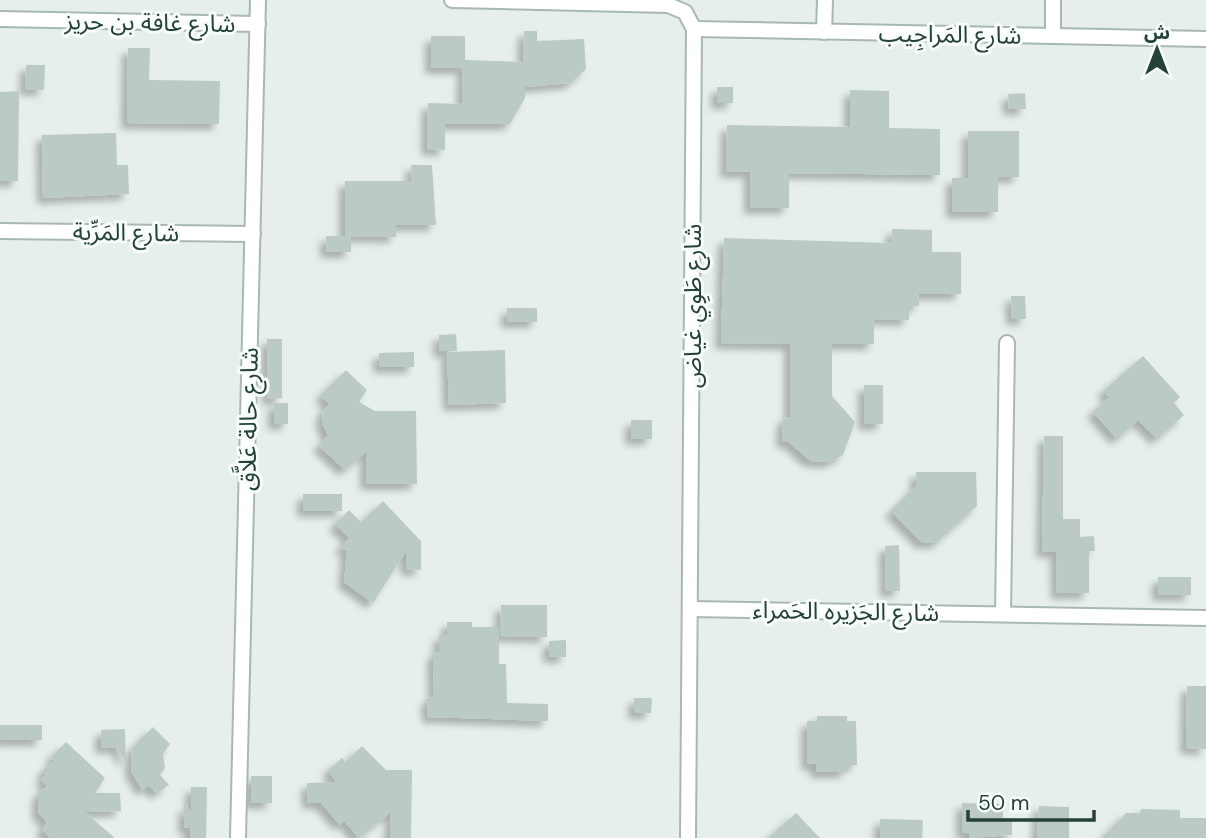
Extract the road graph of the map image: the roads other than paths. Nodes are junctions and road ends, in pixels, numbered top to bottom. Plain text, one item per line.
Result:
1 (258, 0) edge
2 (452, 0) edge
3 (825, 0) edge
4 (1053, 0) edge
5 (0, 19) edge
6 (258, 24) junction
7 (694, 29) junction
8 (824, 32) junction
9 (1053, 36) junction
10 (1206, 39) edge
11 (0, 231) edge
12 (253, 234) junction
13 (1007, 343) dead end
14 (690, 609) junction
15 (1003, 614) junction
16 (1206, 618) edge
17 (238, 838) edge
18 (688, 838) edge

1 - 6 street, شارع حالة عَلاَّق
2 - 7 street
3 - 8 street
4 - 9 street
5 - 6 street, شارع غافة بن حريز
6 - 12 street, شارع حالة عَلاَّق
7 - 8 street, شارع المَراجِيب
7 - 14 street, شارع طَوِي غياض
8 - 9 street, شارع المَراجِيب
9 - 10 street, شارع المَراجِيب
11 - 12 street, شارع المَرِّية
12 - 17 street, شارع حالة عَلاَّق
13 - 15 street
14 - 15 street, شارع الجَزيره الحَمراء
14 - 18 street, شارع طَوِي غياض
15 - 16 street, شارع الجَزيره الحَمراء

